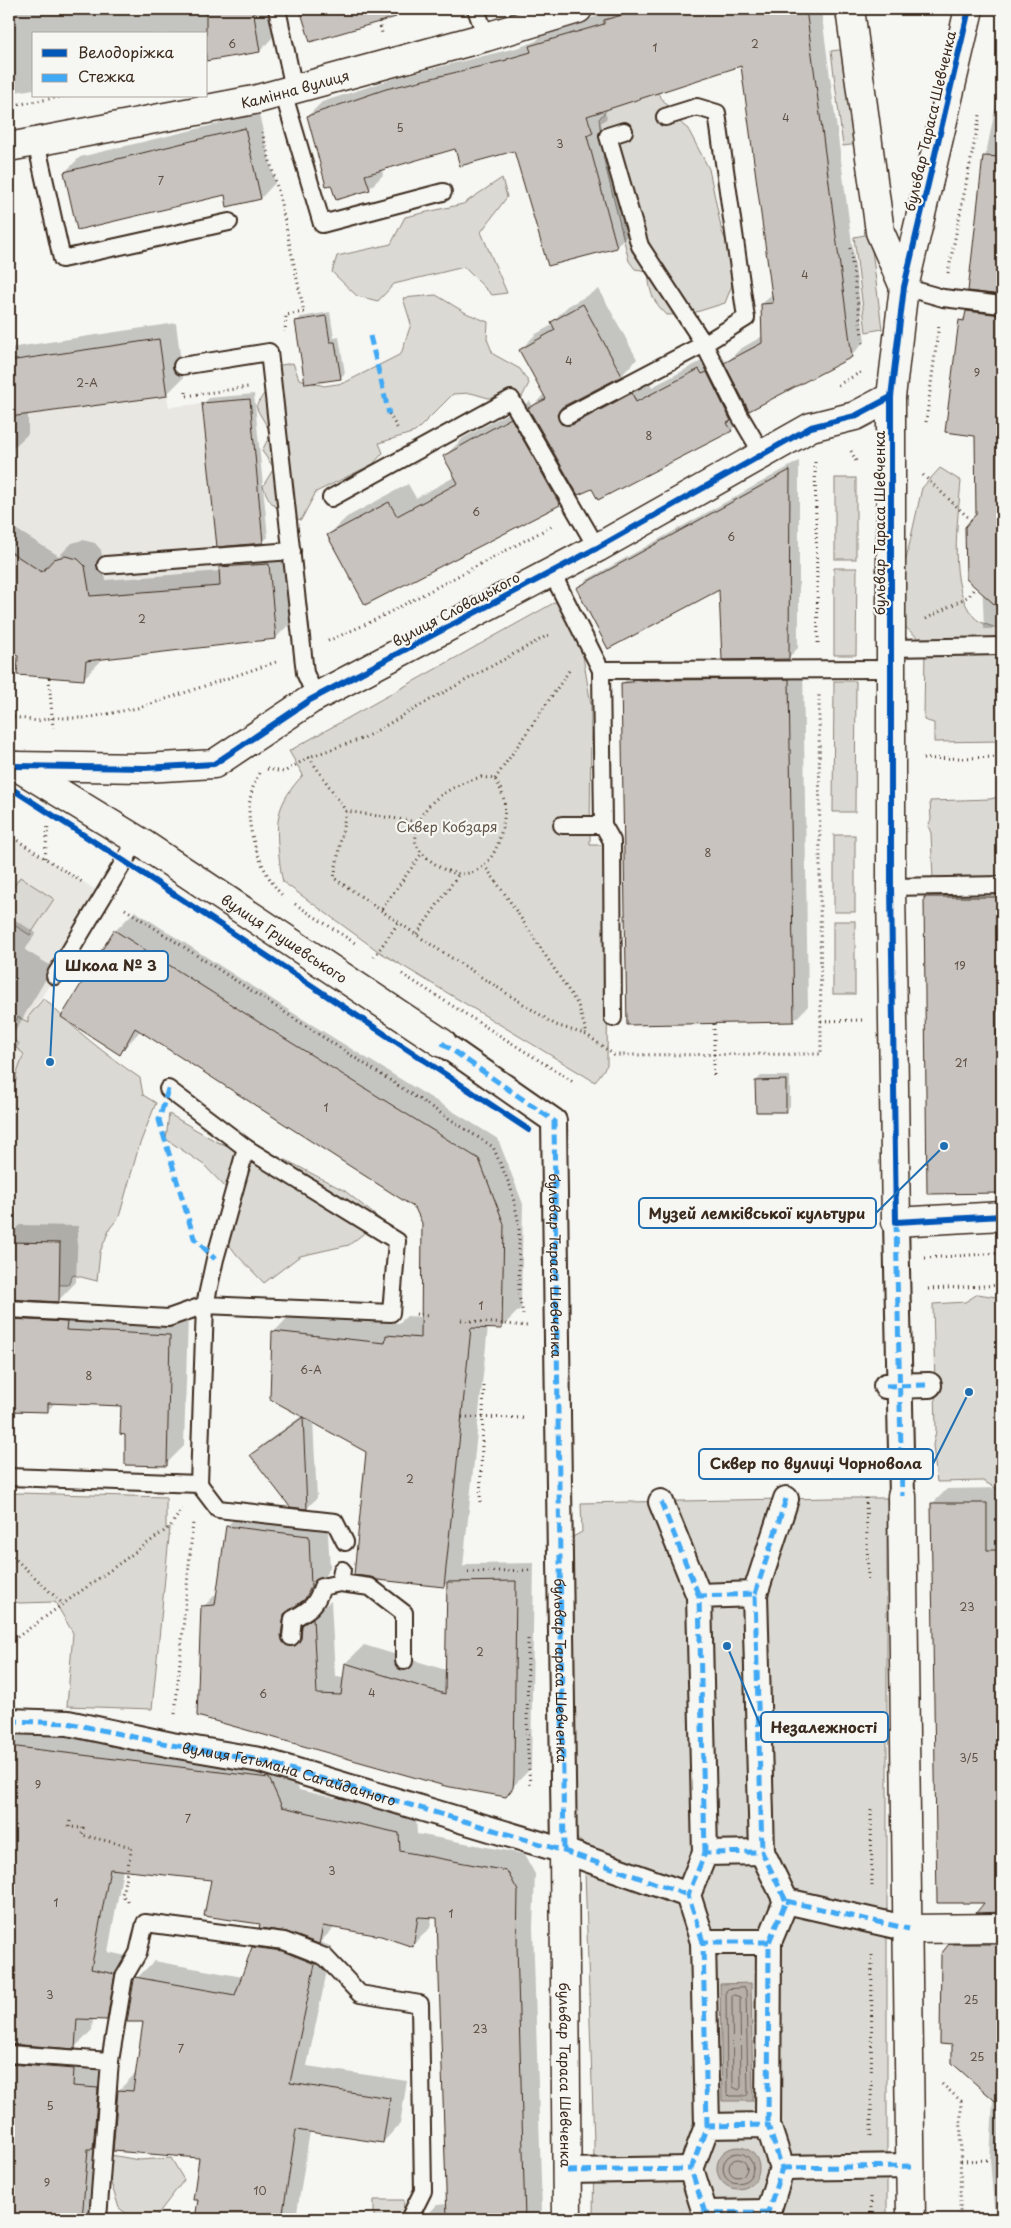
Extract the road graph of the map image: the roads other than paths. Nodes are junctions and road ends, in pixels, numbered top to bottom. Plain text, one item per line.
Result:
1 (277, 9) edge
2 (476, 9) edge
3 (578, 9) edge
4 (850, 9) edge
5 (970, 9) edge
6 (486, 37) junction
7 (288, 91) junction
8 (664, 118) dead end
9 (624, 131) dead end
10 (36, 142) junction
11 (9, 147) edge
12 (443, 192) dead end
13 (229, 222) dead end
14 (904, 287) junction
15 (1002, 305) edge
16 (704, 344) junction
17 (182, 366) dead end
18 (891, 397) junction
19 (567, 416) dead end
20 (763, 455) junction
21 (331, 498) dead end
22 (597, 548) junction
23 (292, 551) junction
24 (106, 565) dead end
25 (552, 573) junction
26 (1002, 646) edge
27 (897, 655) junction
28 (601, 670) junction
29 (316, 697) junction
30 (12, 764) edge
31 (562, 825) dead end
32 (603, 825) junction
33 (138, 840) junction
34 (1002, 885) edge
35 (891, 887) junction
36 (55, 976) dead end
37 (613, 1018) dead end
38 (442, 1043) joint
39 (168, 1089) dead end
40 (554, 1121) joint
41 (246, 1148) junction
42 (1002, 1216) edge
43 (896, 1222) junction
44 (205, 1305) junction
45 (9, 1309) edge
46 (929, 1385) dead end
47 (892, 1386) junction
48 (9, 1476) edge
49 (199, 1484) junction
50 (902, 1496) joint
51 (786, 1499) dead end
52 (661, 1502) dead end
53 (345, 1542) dead end
54 (755, 1594) junction
55 (699, 1596) junction
56 (291, 1637) dead end
57 (404, 1661) dead end
58 (9, 1721) edge
59 (564, 1851) junction
60 (762, 1852) junction
61 (705, 1853) junction
62 (688, 1895) junction
63 (786, 1901) junction
64 (1002, 1928) edge
65 (909, 1929) junction
66 (703, 1942) junction
67 (769, 1942) junction
68 (9, 2054) edge
69 (110, 2061) junction
70 (768, 2125) junction
71 (707, 2126) junction
72 (911, 2166) junction
73 (782, 2168) junction
74 (691, 2169) junction
75 (567, 2171) junction
76 (705, 2216) edge
77 (768, 2216) edge
78 (98, 2219) edge
79 (410, 2219) edge
80 (567, 2219) edge
81 (911, 2219) edge

1 - 7 lane
2 - 6 lane
3 - 6 street, Камінна вулиця
4 - 14 street
5 - 14 street, бульвар Тараса Шевченка
6 - 7 street, Камінна вулиця
7 - 10 street, Камінна вулиця
7 - 12 lane
8 - 16 lane
9 - 16 lane
10 - 11 street, Камінна вулиця
10 - 13 lane
14 - 15 lane
14 - 18 street, бульвар Тараса Шевченка
16 - 19 lane
16 - 20 lane
17 - 23 lane
18 - 20 street, вулиця Словацького
18 - 27 street, бульвар Тараса Шевченка
20 - 22 street, вулиця Словацького
21 - 22 lane
22 - 25 street, вулиця Словацького
23 - 24 lane
23 - 29 lane
25 - 28 lane
25 - 29 street, вулиця Словацького
26 - 27 lane
27 - 28 lane
27 - 35 street, бульвар Тараса Шевченка
28 - 32 lane
29 - 30 street, вулиця Словацького
30 - 33 street, вулиця Грушевського
31 - 32 lane
32 - 37 lane
33 - 36 lane
33 - 38 street, вулиця Грушевського
34 - 35 lane
35 - 43 street, бульвар Тараса Шевченка
38 - 40 street, вулиця Грушевського
39 - 41 lane
40 - 59 street, бульвар Тараса Шевченка
41 - 44 lane
41 - 44 lane
42 - 43 street
43 - 47 street
44 - 45 lane
44 - 49 lane
46 - 47 street
47 - 50 street
48 - 49 lane
49 - 53 lane
50 - 65 street
51 - 54 street
52 - 55 street
54 - 55 street
54 - 60 street
55 - 61 street
56 - 57 lane
58 - 59 street, вулиця Гетьмана Сагайдачного
59 - 62 street, вулиця Гетьмана Сагайдачного
59 - 75 street, бульвар Тараса Шевченка
60 - 61 street
60 - 63 street
61 - 62 street
62 - 66 street
63 - 65 street
63 - 67 street
64 - 65 street
65 - 72 street
66 - 67 street
66 - 71 street
67 - 70 street
68 - 69 lane
69 - 78 lane
69 - 79 lane
70 - 71 street
70 - 73 street
71 - 74 street
72 - 73 street
72 - 81 street
73 - 77 street
74 - 75 street
74 - 76 street
75 - 80 street, бульвар Тараса Шевченка
76 - 77 street

